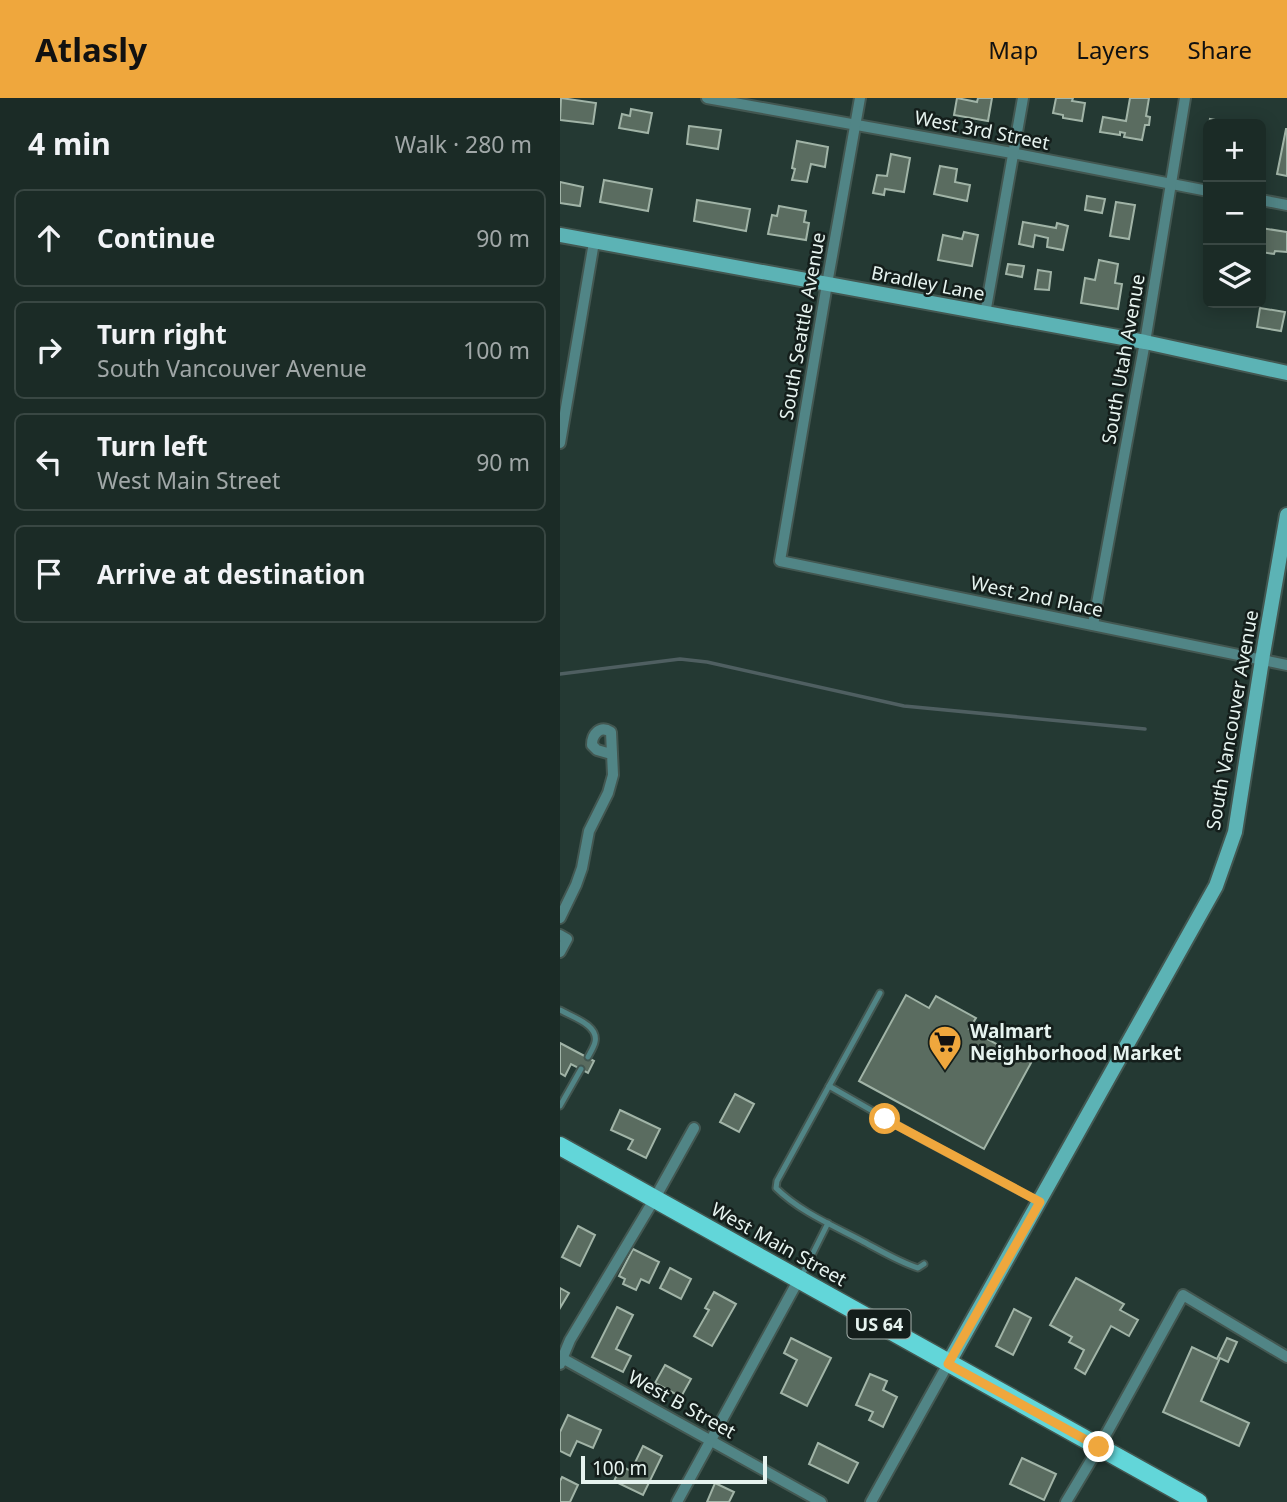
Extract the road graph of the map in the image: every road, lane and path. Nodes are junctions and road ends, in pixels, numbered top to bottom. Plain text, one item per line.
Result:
1 (707, 98) edge
2 (860, 98) edge
3 (1023, 98) edge
4 (1185, 98) edge
5 (855, 124) junction
6 (1012, 153) junction
7 (1170, 185) junction
8 (1203, 190) edge
9 (1266, 201) edge
10 (1287, 205) edge
11 (560, 236) edge
12 (594, 242) junction
13 (827, 284) junction
14 (985, 314) junction
15 (1145, 342) junction
16 (1287, 373) edge
17 (563, 409) edge
18 (560, 443) edge
19 (1287, 520) edge
20 (780, 561) joint
21 (1093, 625) junction
22 (1262, 660) junction
23 (1287, 665) edge
24 (611, 754) dead end
25 (560, 918) edge
26 (563, 937) edge
27 (560, 952) edge
28 (880, 993) dead end
29 (560, 1010) edge
30 (588, 1057) dead end
31 (581, 1069) dead end
32 (829, 1086) junction
33 (560, 1107) edge
34 (694, 1128) dead end
35 (560, 1146) edge
36 (655, 1198) junction
37 (1040, 1202) junction
38 (828, 1223) junction
39 (924, 1264) dead end
40 (799, 1279) junction
41 (1287, 1357) edge
42 (561, 1361) edge
43 (948, 1364) junction
44 (712, 1440) junction
45 (1099, 1447) junction
46 (677, 1502) edge
47 (821, 1502) edge
48 (871, 1502) edge
49 (1066, 1502) edge
50 (1198, 1502) edge

1 - 5 street, West 3rd Street
2 - 5 street, South Seattle Avenue
3 - 6 street
4 - 7 street, South Utah Avenue
5 - 6 street, West 3rd Street
5 - 13 street, South Seattle Avenue
6 - 7 street, West 3rd Street
6 - 14 street
7 - 8 street, West 3rd Street
7 - 15 street, South Utah Avenue
9 - 10 street
11 - 12 street, Bradley Lane
12 - 13 street, Bradley Lane
12 - 17 street
13 - 14 street, Bradley Lane
13 - 20 street, South Seattle Avenue
14 - 15 street, Bradley Lane
15 - 16 street, Bradley Lane
15 - 21 street, South Utah Avenue
17 - 18 street
19 - 22 street, South Vancouver Avenue
20 - 21 street, West 2nd Place
21 - 22 street, West 2nd Place
22 - 23 street, West 2nd Place
22 - 37 street, South Vancouver Avenue
24 - 25 street
26 - 27 street
28 - 32 lane
29 - 30 lane
31 - 33 lane
32 - 37 lane
32 - 38 lane
34 - 36 street
35 - 36 main road, West Main Street / US 64
36 - 40 main road, West Main Street / US 64
36 - 42 street
37 - 43 street, South Vancouver Avenue
38 - 39 lane
38 - 40 lane
40 - 43 main road, West Main Street / US 64
40 - 44 street
41 - 45 street
42 - 44 street, West B Street
43 - 45 main road, West Main Street / US 64
43 - 48 street
44 - 46 street
44 - 47 street, West B Street
45 - 49 street
45 - 50 main road, West Main Street / US 64

